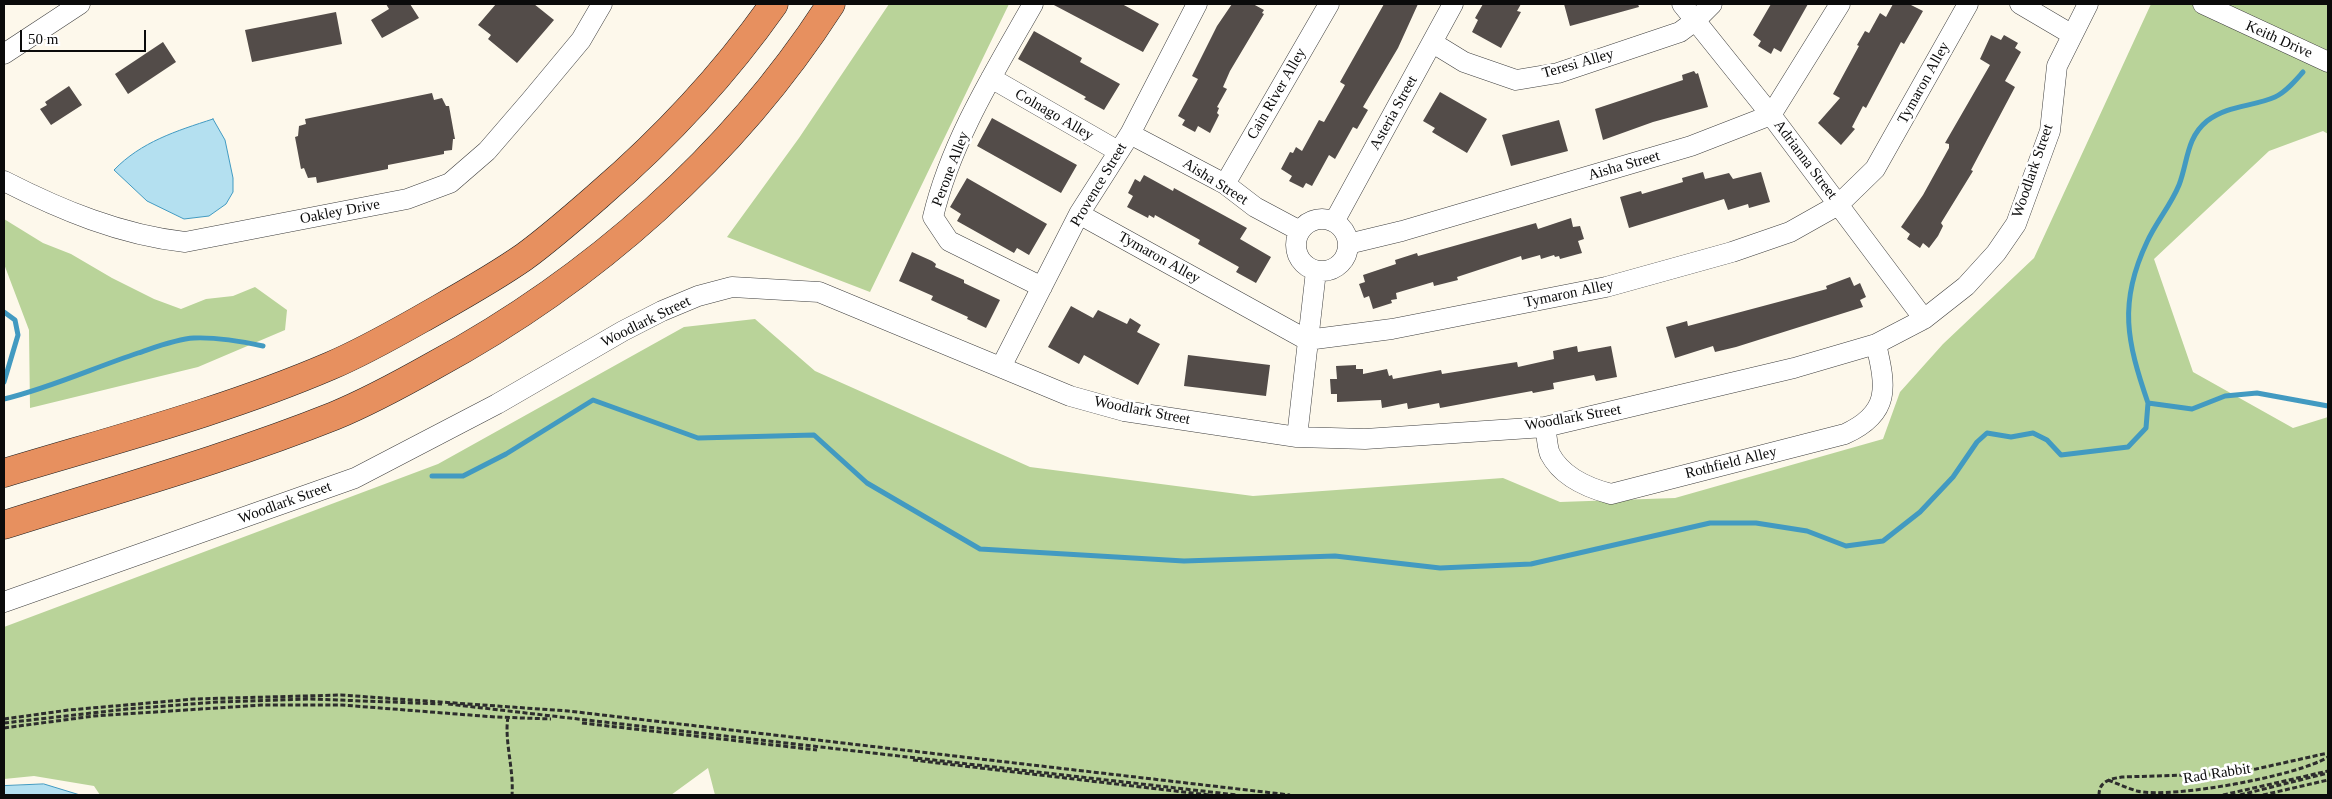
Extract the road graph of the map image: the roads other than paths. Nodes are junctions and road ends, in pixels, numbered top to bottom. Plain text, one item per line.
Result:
1 (80, 4) edge
2 (602, 4) edge
3 (774, 4) edge
4 (831, 4) edge
5 (1033, 4) edge
6 (1329, 4) edge
7 (1453, 4) edge
8 (1682, 4) edge
9 (1712, 4) edge
10 (1840, 4) edge
11 (1968, 4) edge
12 (2020, 4) edge
13 (2088, 4) edge
14 (2203, 4) edge
15 (1189, 6) edge
16 (2229, 9) edge
17 (1696, 20) junction
18 (2071, 34) junction
19 (1432, 43) junction
20 (4, 54) edge
21 (2328, 62) edge
22 (991, 78) junction
23 (1771, 115) junction
24 (1130, 134) junction
25 (1118, 151) junction
26 (4, 181) edge
27 (1225, 184) junction
28 (1838, 205) junction
29 (1080, 214) junction
30 (1334, 222) junction
31 (1300, 231) junction
32 (1348, 244) junction
33 (1316, 271) junction
34 (1042, 287) junction
35 (1924, 319) junction
36 (1307, 340) junction
37 (1876, 344) junction
38 (1000, 367) junction
39 (1545, 427) junction
40 (1297, 437) junction
41 (4, 473) edge
42 (4, 525) edge
43 (4, 602) edge

1 - 20 street
2 - 26 street, Oakley Drive
3 - 41 highway
4 - 42 highway
5 - 22 street, Perone Alley
6 - 27 street, Cain River Alley
7 - 19 street, Asteria Street
8 - 17 street, Adrianna Street
9 - 17 street, Teresi Alley
10 - 23 street
11 - 28 street, Tymaron Alley
12 - 18 street
13 - 18 street, Woodlark Street
14 - 16 street, Keith Drive
15 - 24 street, Provence Street
16 - 21 street, Keith Drive
17 - 19 street, Teresi Alley
17 - 23 street, Adrianna Street
18 - 35 street, Woodlark Street
19 - 30 street, Asteria Street
22 - 25 street, Colnago Alley
22 - 34 street, Perone Alley
23 - 28 street, Adrianna Street
23 - 32 street, Aisha Street
24 - 25 street, Provence Street
24 - 27 street, Aisha Street
25 - 29 street, Provence Street
27 - 31 street, Aisha Street
28 - 35 street, Adrianna Street
28 - 36 street, Tymaron Alley
29 - 34 street, Provence Street
29 - 36 street, Tymaron Alley
30 - 31 street
30 - 32 street
31 - 33 street
32 - 33 street
33 - 36 street
34 - 38 street, Provence Street
35 - 37 street, Woodlark Street
36 - 40 street
37 - 39 street, Woodlark Street
37 - 39 street, Rothfield Alley
38 - 40 street, Woodlark Street
38 - 43 street, Woodlark Street
39 - 40 street, Woodlark Street

